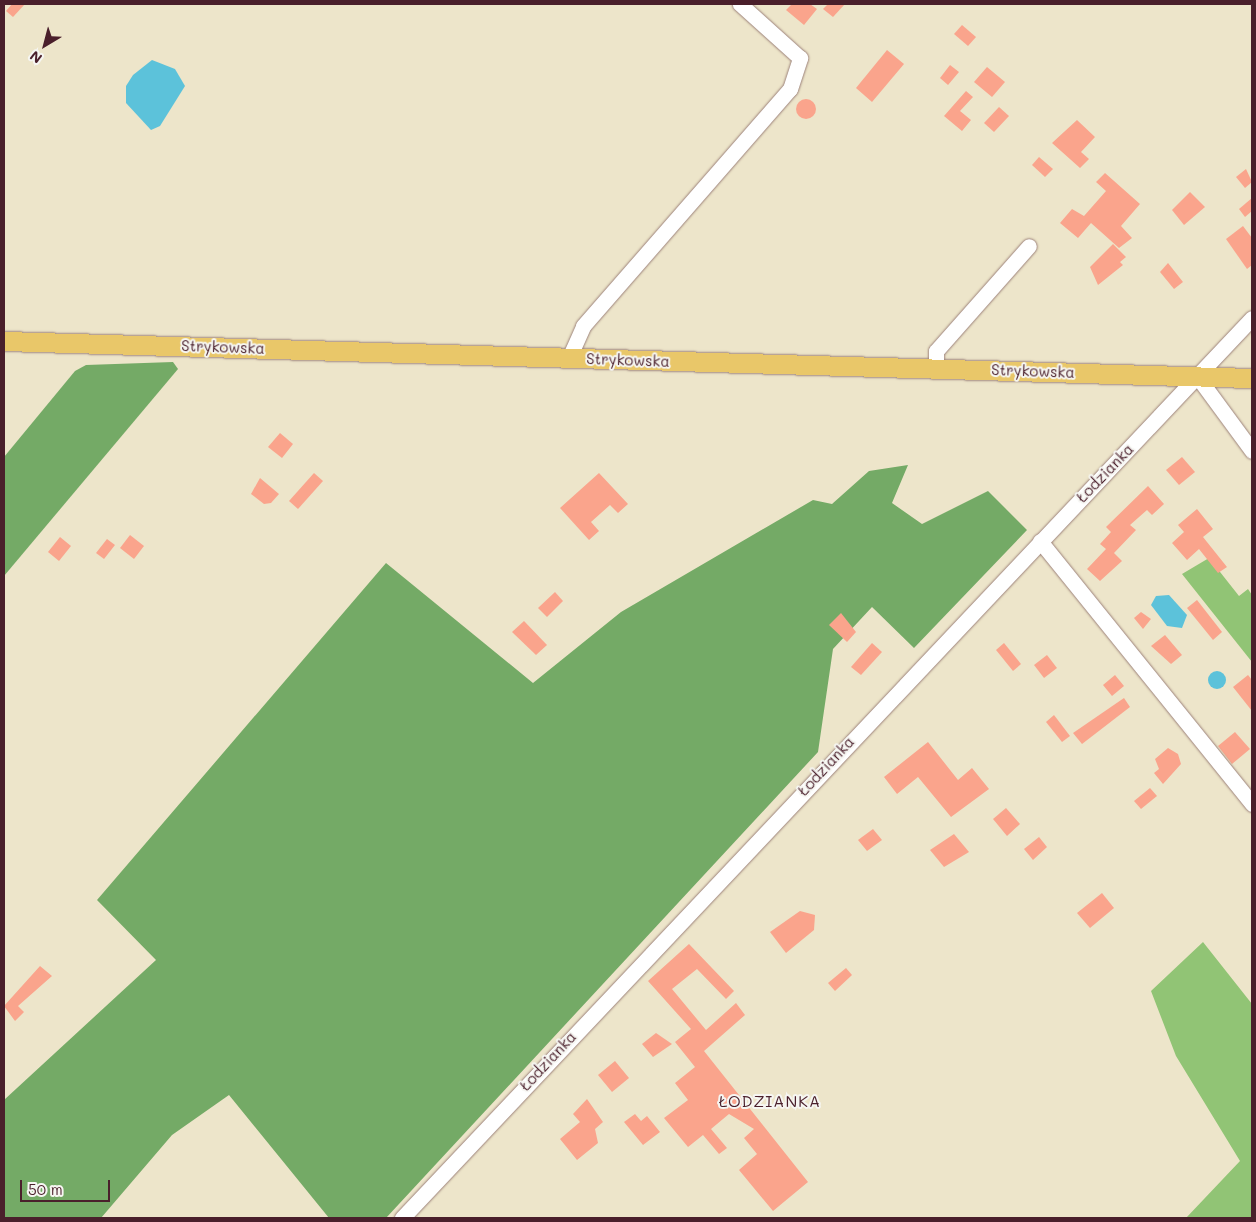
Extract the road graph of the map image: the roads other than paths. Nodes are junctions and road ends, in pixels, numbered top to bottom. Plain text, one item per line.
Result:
1 (740, 4) edge
2 (1029, 246) dead end
3 (1252, 318) edge
4 (4, 341) edge
5 (569, 358) junction
6 (936, 368) junction
7 (1197, 376) junction
8 (1252, 378) edge
9 (1252, 450) edge
10 (1040, 541) junction
11 (1252, 804) edge
12 (402, 1218) edge

1 - 5 street
2 - 6 street
3 - 7 street, Łodzianka
4 - 5 main road, Strykowska
5 - 6 main road, Strykowska
6 - 7 main road, Strykowska
7 - 8 main road, Strykowska
7 - 9 street
7 - 10 street, Łodzianka
10 - 11 street
10 - 12 street, Łodzianka

